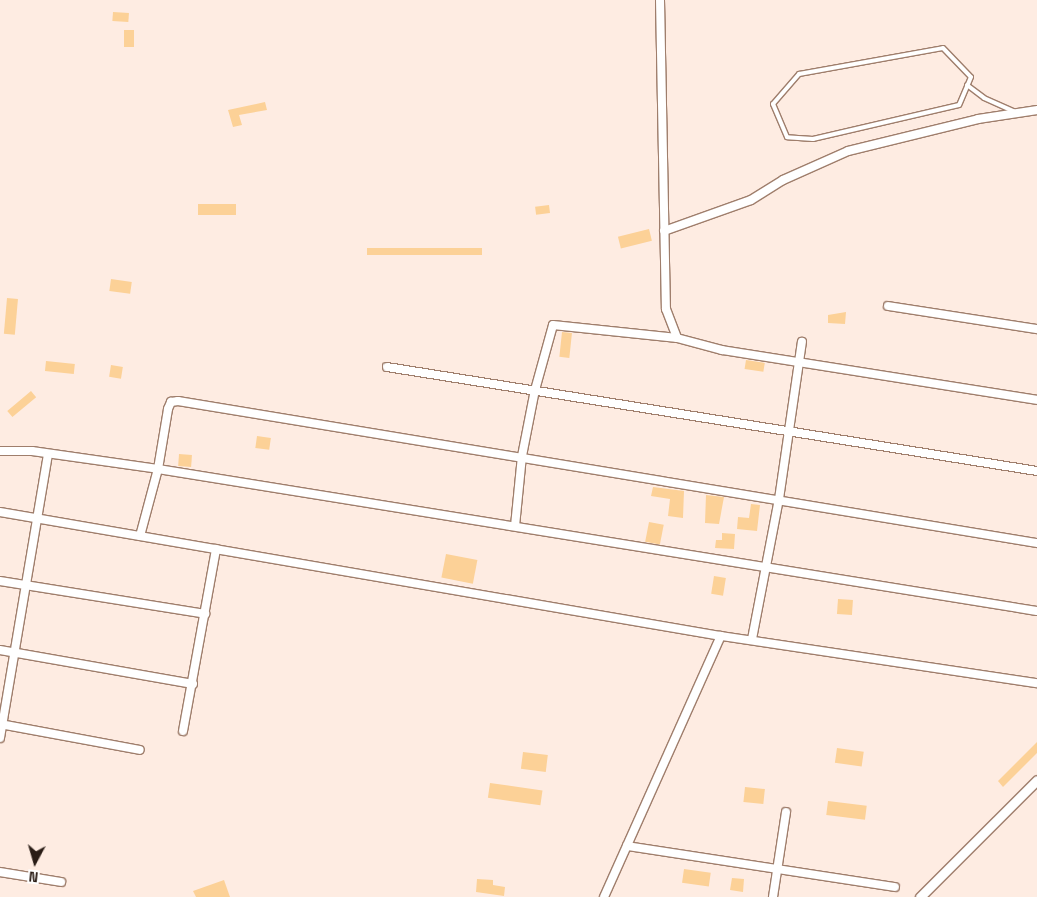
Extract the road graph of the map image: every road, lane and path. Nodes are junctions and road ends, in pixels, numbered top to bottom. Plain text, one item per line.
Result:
1 (660, 0) edge
2 (967, 86) junction
3 (1037, 110) edge
4 (1022, 115) junction
5 (664, 231) junction
6 (888, 306) dead end
7 (1037, 329) edge
8 (677, 338) junction
9 (802, 342) dead end
10 (800, 363) junction
11 (387, 367) dead end
12 (535, 390) junction
13 (1037, 400) edge
14 (790, 431) junction
15 (0, 451) edge
16 (48, 454) junction
17 (522, 456) junction
18 (158, 469) junction
19 (1037, 471) edge
20 (779, 499) junction
21 (0, 512) edge
22 (37, 518) junction
23 (514, 526) junction
24 (140, 536) junction
25 (1037, 543) edge
26 (216, 549) junction
27 (767, 569) junction
28 (0, 581) edge
29 (25, 586) junction
30 (1037, 610) edge
31 (205, 614) junction
32 (721, 636) junction
33 (752, 639) junction
34 (0, 650) edge
35 (14, 653) junction
36 (1037, 683) edge
37 (193, 684) junction
38 (1, 724) edge
39 (183, 731) dead end
40 (0, 738) edge
41 (140, 750) dead end
42 (1037, 780) edge
43 (786, 812) dead end
44 (627, 846) junction
45 (777, 869) junction
46 (0, 872) edge
47 (61, 882) dead end
48 (894, 887) dead end
49 (604, 897) edge
50 (773, 897) edge
51 (920, 897) edge

1 - 5 street
2 - 2 lane
2 - 4 lane
3 - 4 street
4 - 5 street
5 - 8 street
6 - 7 street
8 - 10 street
8 - 12 street
9 - 10 street
10 - 13 street
10 - 14 street
11 - 12 street
12 - 14 street
12 - 17 street
14 - 19 street
14 - 20 street
15 - 16 street
16 - 18 street
16 - 22 street
17 - 18 street
17 - 20 street
17 - 23 street
18 - 23 street
18 - 24 street
20 - 25 street
20 - 27 street
21 - 22 street
22 - 24 street
22 - 29 street
23 - 27 street
24 - 26 street
26 - 31 street
26 - 32 street
27 - 30 street
27 - 33 street
28 - 29 street
29 - 31 street
29 - 35 street
31 - 37 street
32 - 33 street
32 - 44 street
33 - 36 street
34 - 35 street
35 - 37 street
35 - 38 street
37 - 39 street
38 - 40 street
38 - 41 street
42 - 51 street
43 - 45 street
44 - 45 street
44 - 49 street
45 - 48 street
45 - 50 street
46 - 47 street

